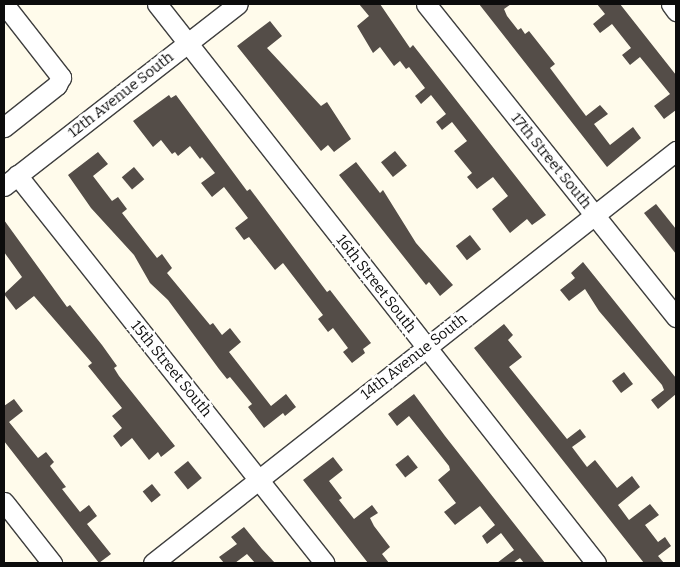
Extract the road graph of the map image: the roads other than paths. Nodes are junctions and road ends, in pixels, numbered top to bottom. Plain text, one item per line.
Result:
1 (4, 4) edge
2 (158, 4) edge
3 (238, 4) edge
4 (426, 4) edge
5 (671, 4) edge
6 (676, 11) edge
7 (188, 43) junction
8 (4, 127) edge
9 (676, 151) edge
10 (10, 181) edge
11 (594, 215) junction
12 (676, 318) edge
13 (426, 349) junction
14 (258, 478) junction
15 (4, 502) edge
16 (52, 563) edge
17 (153, 563) edge
18 (325, 563) edge
19 (596, 563) edge

1 - 8 street
2 - 7 street, 16th Street South
3 - 7 street, 12th Avenue South
4 - 11 street, 17th Street South
5 - 6 street
7 - 10 street, 12th Avenue South
7 - 13 street, 16th Street South
9 - 11 street, 14th Avenue South
10 - 14 street, 15th Street South
11 - 12 street, 17th Street South
11 - 13 street, 14th Avenue South
13 - 14 street, 14th Avenue South
13 - 19 street, 16th Street South
14 - 17 street, 14th Avenue South
14 - 18 street, 15th Street South
15 - 16 street

